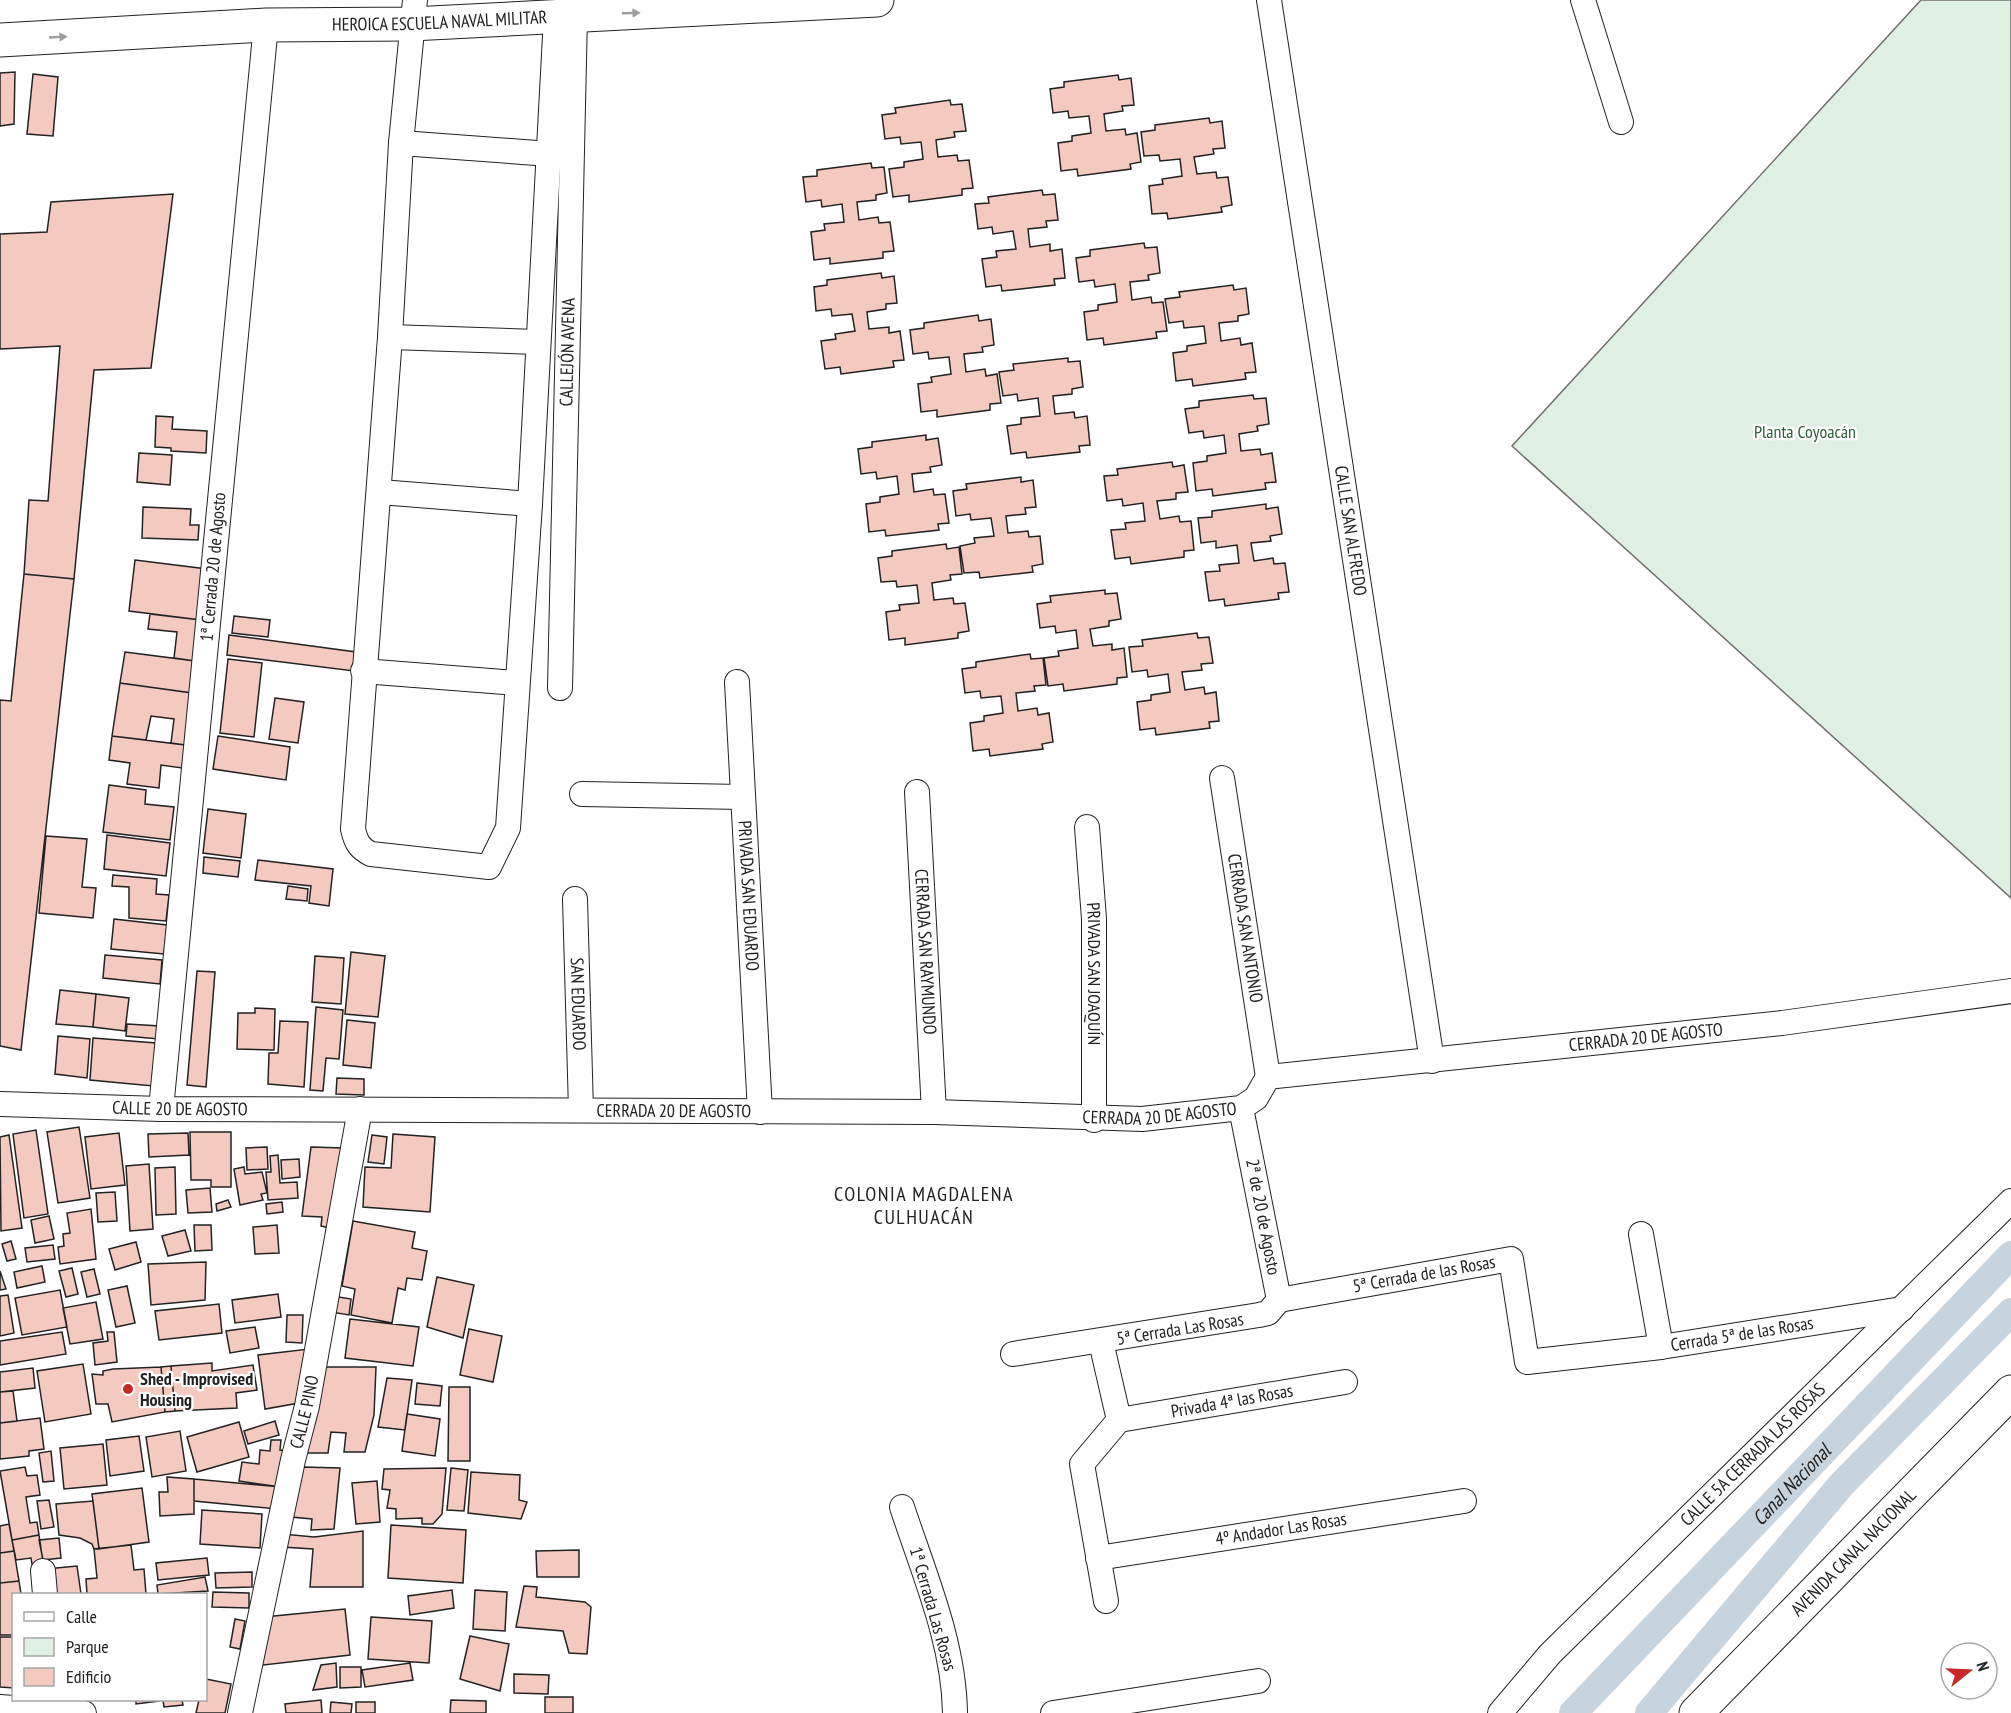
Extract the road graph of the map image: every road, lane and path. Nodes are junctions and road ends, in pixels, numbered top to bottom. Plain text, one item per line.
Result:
1 (877, 0) edge
2 (1269, 0) edge
3 (1583, 0) edge
4 (413, 12) edge
5 (573, 12) edge
6 (266, 25) junction
7 (0, 40) edge
8 (1621, 122) dead end
9 (401, 143) junction
10 (550, 154) junction
11 (390, 337) junction
12 (538, 342) junction
13 (380, 492) junction
14 (530, 504) junction
15 (363, 671) junction
16 (516, 682) junction
17 (737, 682) dead end
18 (560, 688) dead end
19 (1222, 778) dead end
20 (917, 792) dead end
21 (582, 794) dead end
22 (742, 797) junction
23 (1087, 828) dead end
24 (575, 899) dead end
25 (2011, 991) edge
26 (1432, 1061) junction
27 (1268, 1077) junction
28 (0, 1104) edge
29 (1241, 1108) junction
30 (161, 1109) junction
31 (360, 1109) junction
32 (581, 1110) junction
33 (760, 1112) junction
34 (934, 1112) junction
35 (1094, 1119) junction
36 (2011, 1201) edge
37 (1641, 1234) dead end
38 (1280, 1299) junction
39 (1902, 1309) junction
40 (1259, 1316) joint
41 (1101, 1342) junction
42 (1661, 1347) junction
43 (1013, 1354) dead end
44 (1345, 1382) dead end
45 (2011, 1392) edge
46 (1119, 1420) junction
47 (1464, 1501) dead end
48 (902, 1507) dead end
49 (1098, 1558) junction
50 (1106, 1601) dead end
51 (1258, 1681) dead end
52 (56, 1704) edge
53 (0, 1707) edge
54 (1055, 1712) edge
55 (84, 1713) edge
56 (240, 1713) edge
57 (955, 1713) edge
58 (1500, 1713) edge
59 (1695, 1713) edge

5 -> 1 main road, HEROICA ESCUELA NAVAL MILITAR
2 - 26 street, CALLE SAN ALFREDO
3 - 8 street
4 - 5 main road, HEROICA ESCUELA NAVAL MILITAR
4 - 6 main road, HEROICA ESCUELA NAVAL MILITAR
4 - 9 street
5 - 10 street
5 - 18 street, CALLEJÓN AVENA
7 -> 6 main road, HEROICA ESCUELA NAVAL MILITAR
6 - 30 street, 1ª Cerrada 20 de Agosto
9 - 10 street
9 - 11 street
10 - 12 street
11 - 12 street
11 - 13 street
12 - 14 street
13 - 14 street
13 - 15 street
14 - 16 street
15 - 16 street
15 - 16 street
17 - 22 street, PRIVADA SAN EDUARDO
19 - 27 street, CERRADA SAN ANTONIO
20 - 34 street, CERRADA SAN RAYMUNDO
21 - 22 street
22 - 33 street, PRIVADA SAN EDUARDO
23 - 35 street, PRIVADA SAN JOAQUÍN
24 - 32 street, SAN EDUARDO
25 - 26 street, CERRADA 20 DE AGOSTO
26 - 27 street, CERRADA 20 DE AGOSTO
27 - 29 street, CERRADA 20 DE AGOSTO
28 - 30 street, CALLE 20 DE AGOSTO
29 - 35 street, CERRADA 20 DE AGOSTO
29 - 38 street, 2ª de 20 de Agosto
30 - 31 street, CALLE 20 DE AGOSTO
31 - 32 street, CERRADA 20 DE AGOSTO
31 - 56 street, CALLE PINO
32 - 33 street, CERRADA 20 DE AGOSTO
33 - 34 street, CERRADA 20 DE AGOSTO
34 - 35 street, CERRADA 20 DE AGOSTO
36 - 39 street, CALLE 5A CERRADA LAS ROSAS
37 - 42 street, Cerrada 5ª de las Rosas
38 - 40 street, 2ª de 20 de Agosto
38 - 42 street, 5ª Cerrada de las Rosas
39 - 42 street, Cerrada 5ª de las Rosas
39 - 58 street, CALLE 5A CERRADA LAS ROSAS
40 - 41 street, 5ª Cerrada Las Rosas
41 - 43 street, 5ª Cerrada Las Rosas
41 - 46 street
44 - 46 street, Privada 4ª las Rosas
45 - 59 main road, AVENIDA CANAL NACIONAL
46 - 49 street
47 - 49 street, 4º Andador Las Rosas
48 - 57 street, 1ª Cerrada Las Rosas
49 - 50 street
51 - 54 street
52 - 53 street
52 - 55 street

